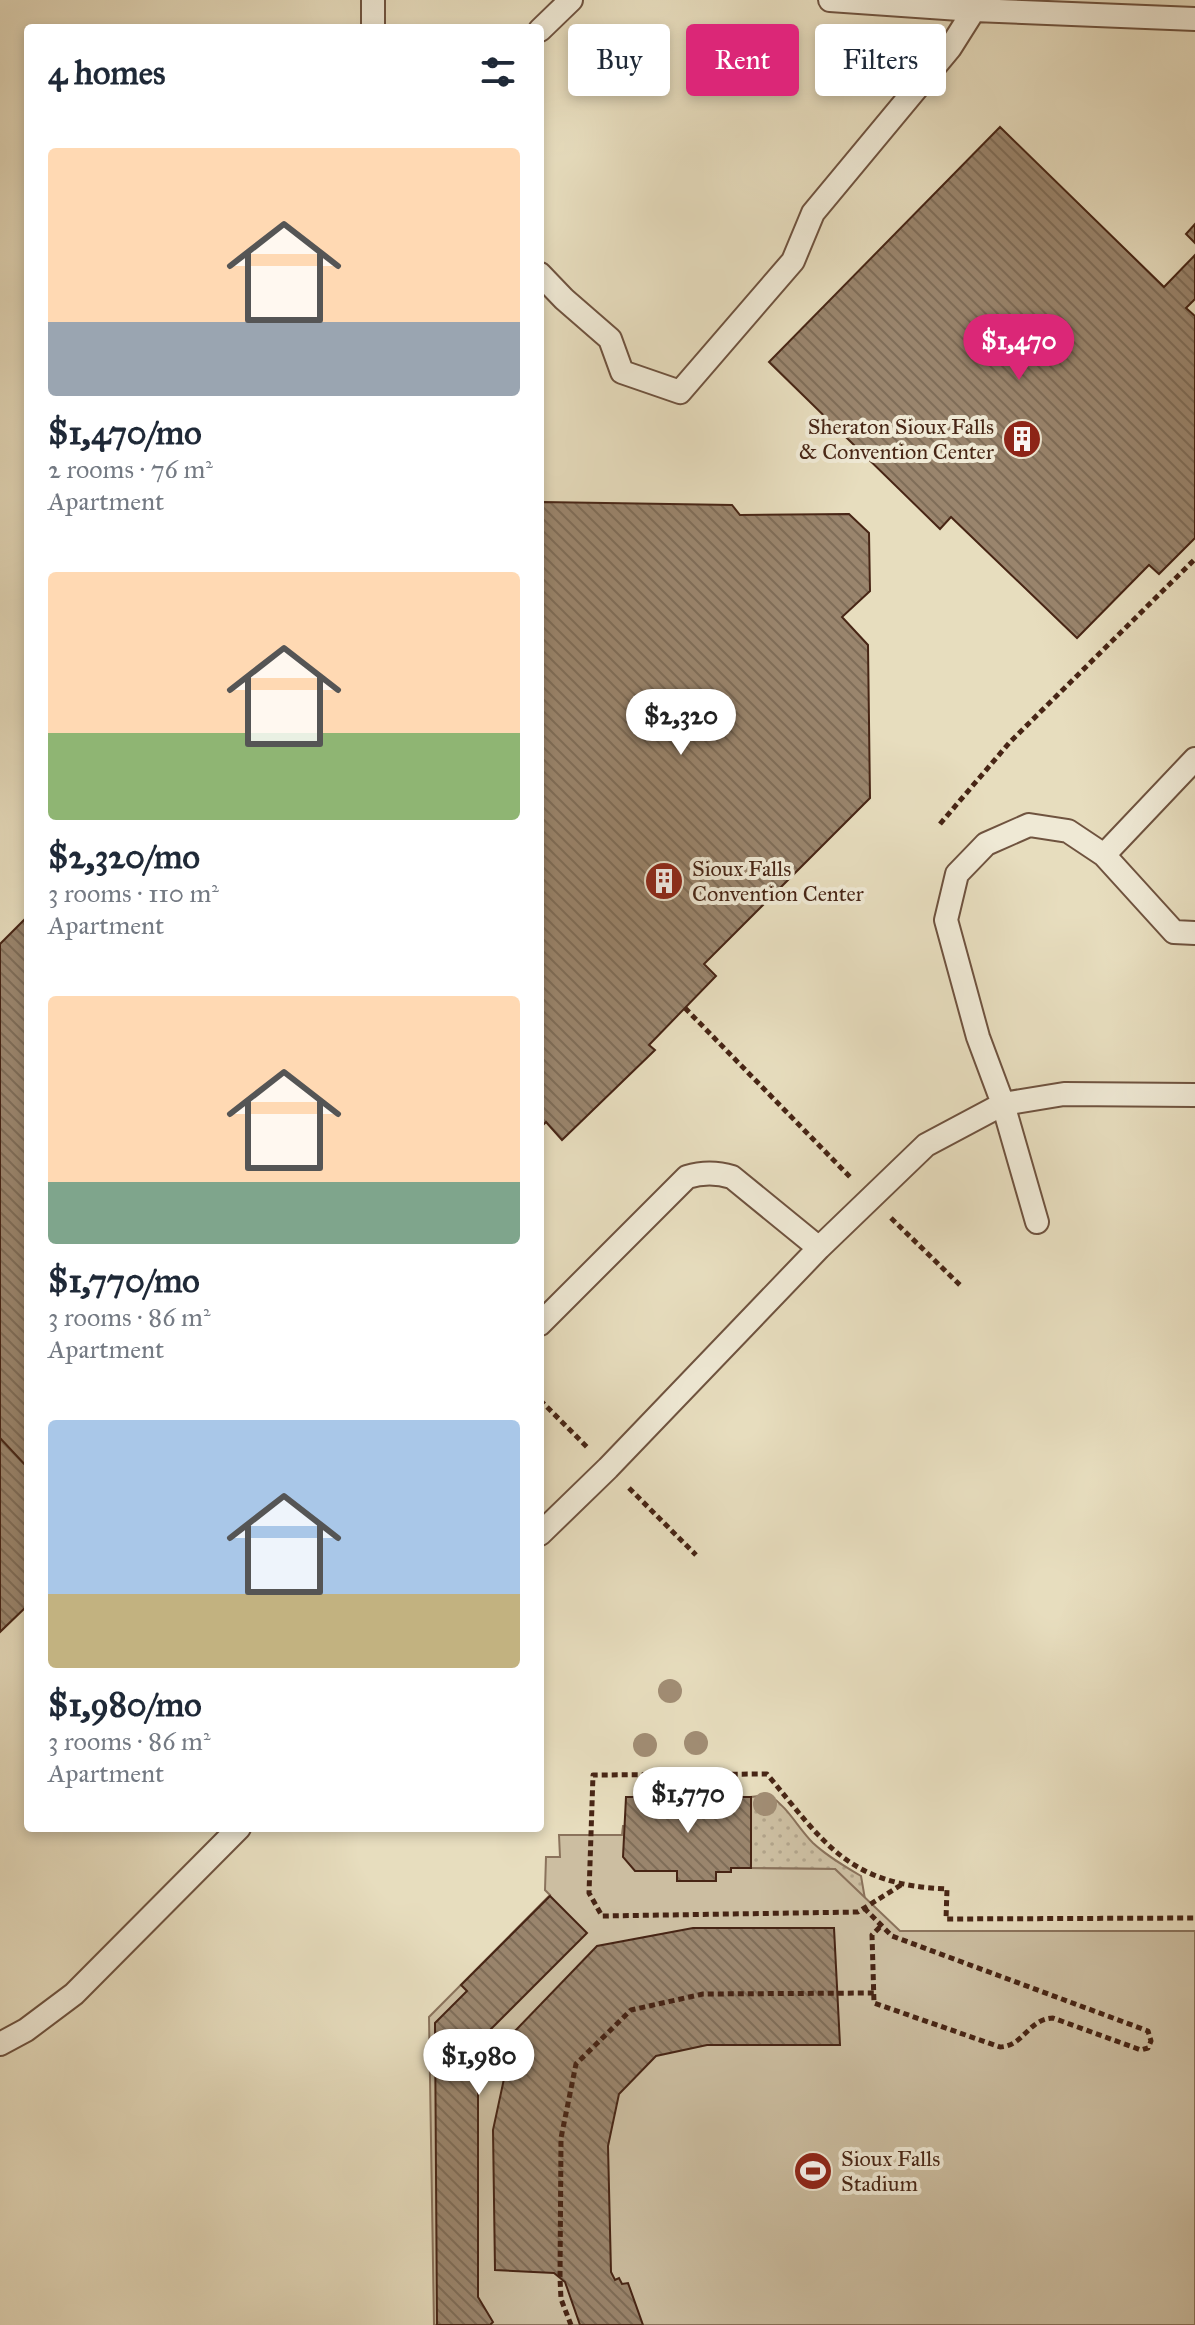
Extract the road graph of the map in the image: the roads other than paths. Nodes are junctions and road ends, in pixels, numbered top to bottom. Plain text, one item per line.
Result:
1 (373, 0) edge
2 (571, 0) edge
3 (830, 0) edge
4 (974, 10) junction
5 (1195, 19) edge
6 (373, 24) edge
7 (544, 26) edge
8 (544, 278) edge
9 (1195, 759) edge
10 (1104, 855) junction
11 (1195, 933) edge
12 (1195, 1095) edge
13 (1003, 1104) junction
14 (1037, 1222) dead end
15 (819, 1248) junction
16 (544, 1320) edge
17 (544, 1530) edge
18 (235, 1832) edge
19 (0, 2044) edge

1 - 6 lane
2 - 7 lane
3 - 4 lane
4 - 5 lane
4 - 8 lane
9 - 10 lane
10 - 11 lane
10 - 13 lane
12 - 13 lane
13 - 14 lane
13 - 15 lane
15 - 16 lane
15 - 17 lane
18 - 19 lane

